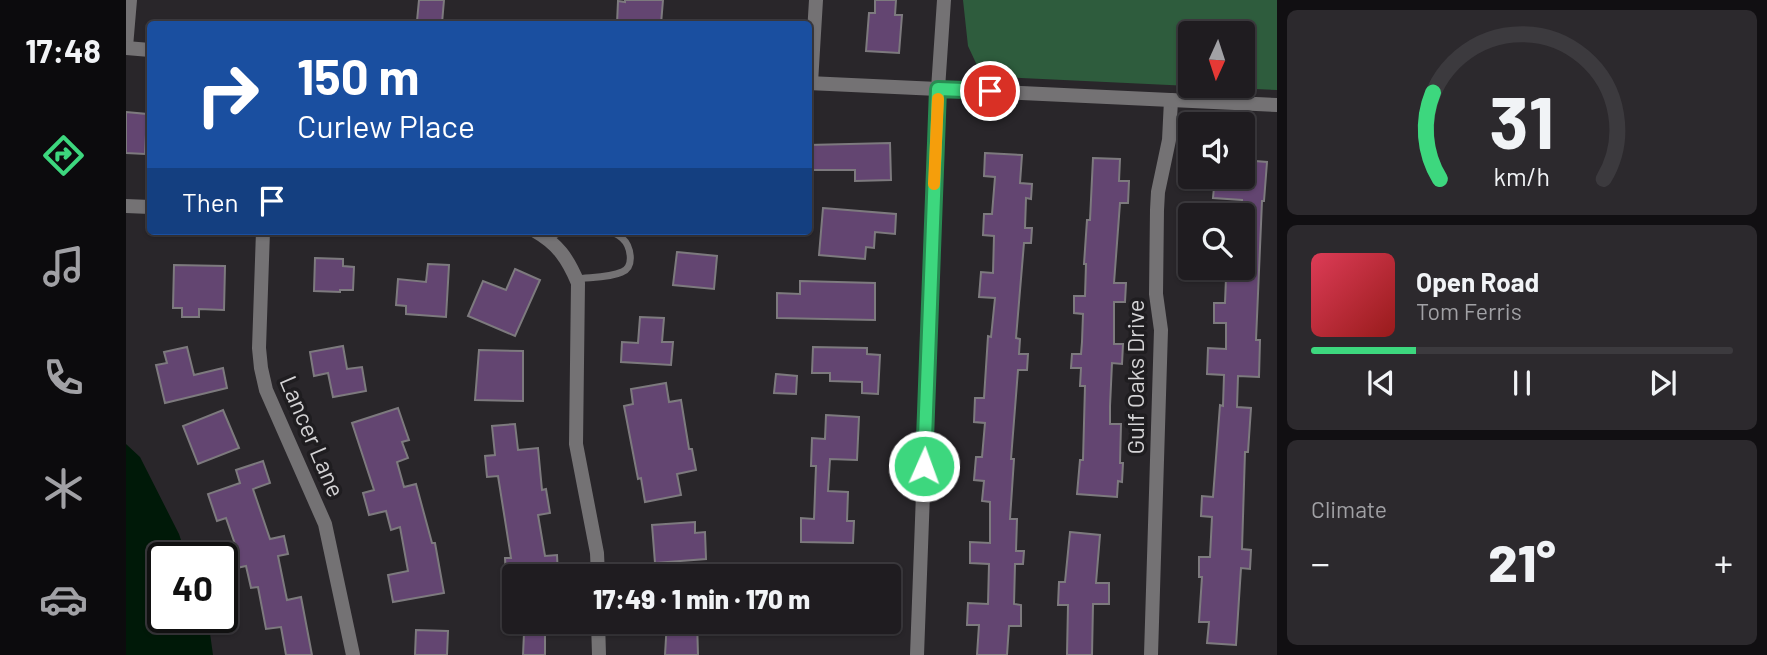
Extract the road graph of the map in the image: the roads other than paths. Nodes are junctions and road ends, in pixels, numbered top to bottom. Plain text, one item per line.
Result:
1 (130, 0) edge
2 (817, 0) edge
3 (944, 0) edge
4 (126, 48) edge
5 (147, 50) edge
6 (812, 59) edge
7 (812, 83) edge
8 (938, 89) junction
9 (1171, 100) junction
10 (1277, 105) edge
11 (126, 206) edge
12 (147, 207) edge
13 (263, 235) edge
14 (542, 235) edge
15 (615, 235) edge
16 (577, 281) junction
17 (597, 564) edge
18 (598, 634) edge
19 (353, 655) edge
20 (599, 655) edge
21 (917, 655) edge
22 (1151, 655) edge

1 - 4 street
2 - 6 street
3 - 8 street
4 - 5 street
7 - 8 street
8 - 9 street
8 - 21 street
9 - 10 street
9 - 22 street, Gulf Oaks Drive
11 - 12 street
13 - 19 street, Lancer Lane
14 - 16 street
15 - 16 lane
16 - 17 street
18 - 20 street

